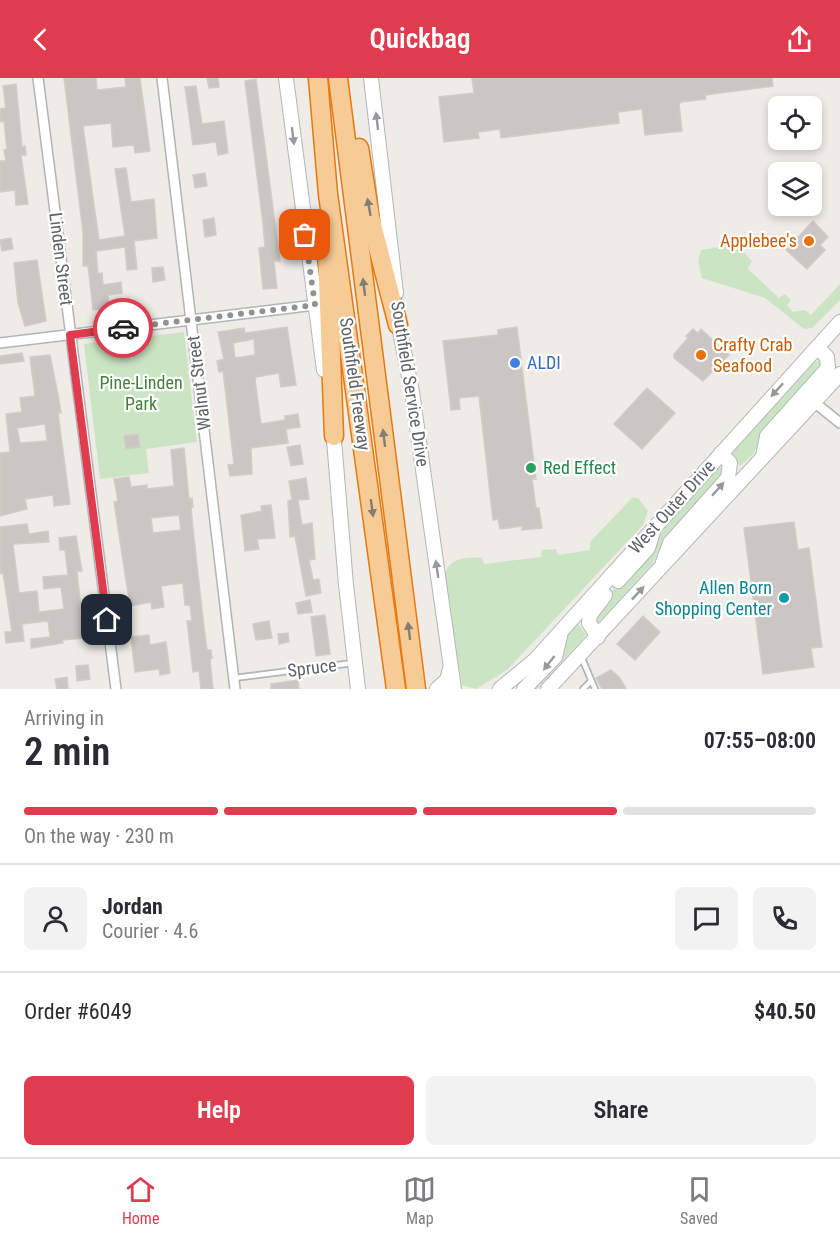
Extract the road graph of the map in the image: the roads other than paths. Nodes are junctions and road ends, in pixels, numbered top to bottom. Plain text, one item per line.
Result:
1 (38, 78) edge
2 (162, 78) edge
3 (286, 78) edge
4 (318, 78) edge
5 (338, 78) edge
6 (349, 78) edge
7 (371, 78) edge
8 (328, 194) junction
9 (315, 305) junction
10 (192, 320) junction
11 (840, 322) edge
12 (398, 325) junction
13 (70, 335) junction
14 (0, 343) edge
15 (817, 347) junction
16 (840, 374) edge
17 (814, 402) junction
18 (840, 423) edge
19 (334, 436) junction
20 (721, 453) junction
21 (763, 458) junction
22 (654, 527) junction
23 (660, 570) junction
24 (562, 630) junction
25 (598, 636) junction
26 (581, 656) junction
27 (354, 663) junction
28 (451, 667) junction
29 (234, 678) junction
30 (591, 681) junction
31 (116, 689) edge
32 (235, 689) edge
33 (358, 689) edge
34 (396, 689) edge
35 (416, 689) edge
36 (437, 689) edge
37 (454, 689) edge
38 (500, 689) edge
39 (524, 689) edge
40 (548, 689) edge
41 (582, 689) edge
42 (595, 689) edge

1 - 13 street, Linden Street
2 - 10 street, Walnut Street
3 -> 9 main road
4 - 8 highway, Southfield Freeway
35 -> 5 highway, Southfield Freeway
12 -> 6 highway
12 -> 7 main road, Southfield Service Drive
8 - 19 highway
8 -> 34 highway, Southfield Freeway
9 - 10 street
9 - 19 main road
10 - 13 street
10 - 29 street, Walnut Street
11 - 15 main road, West Outer Drive
28 -> 12 main road, Southfield Service Drive
13 - 14 street
13 - 31 street, Linden Street
15 -> 20 main road, West Outer Drive
15 - 21 main road
16 - 17 main road, West Outer Drive
17 - 18 street
17 - 21 main road, West Outer Drive
19 - 27 main road
20 - 22 main road, West Outer Drive
23 -> 20 main road
21 - 23 main road, West Outer Drive
22 - 24 main road, West Outer Drive
22 - 25 main road
25 -> 23 main road, West Outer Drive
24 - 38 main road, West Outer Drive
24 -> 39 main road
25 - 26 main road, West Outer Drive
26 - 30 lane
26 - 40 main road, West Outer Drive
27 - 29 lane, Spruce
27 - 33 main road
28 - 36 main road
28 - 37 main road, Southfield Service Drive
29 - 32 street, Walnut Street
30 - 41 lane
30 - 42 lane

